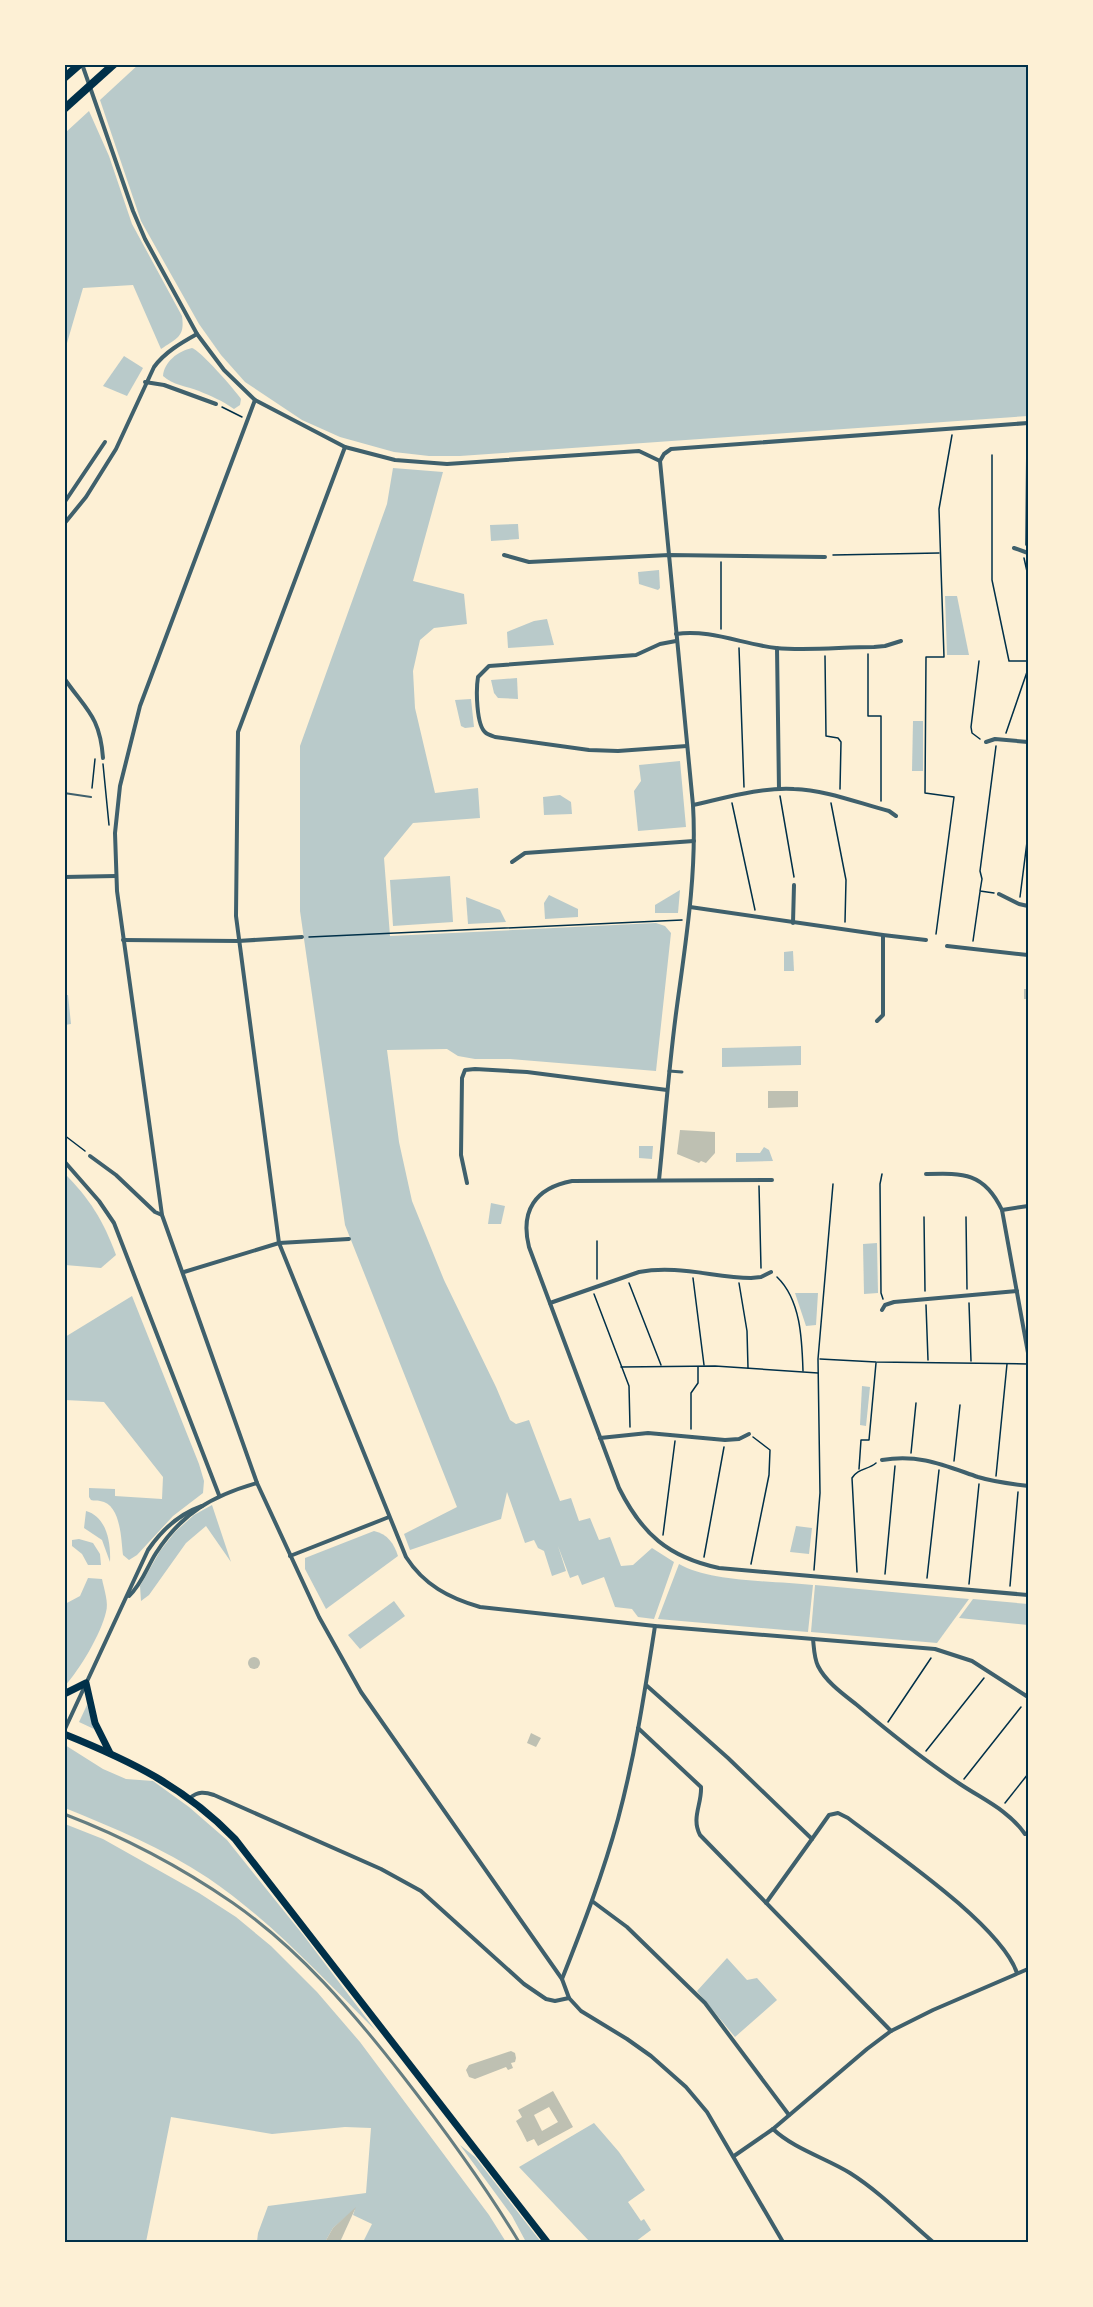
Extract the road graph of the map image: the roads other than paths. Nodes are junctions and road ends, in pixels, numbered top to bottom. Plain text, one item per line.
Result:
1 (114, 64) edge
2 (78, 66) edge
3 (64, 78) edge
4 (64, 109) edge
5 (197, 334) junction
6 (145, 382) junction
7 (255, 400) junction
8 (216, 404) road end
9 (1028, 423) edge
10 (105, 442) dead end
11 (345, 447) junction
12 (660, 461) junction
13 (64, 503) edge
14 (64, 524) edge
15 (1014, 548) dead end
16 (1026, 552) edge
17 (504, 555) dead end
18 (669, 555) junction
19 (825, 557) road end
20 (676, 634) junction
21 (676, 641) junction
22 (901, 641) dead end
23 (777, 648) junction
24 (64, 678) edge
25 (986, 742) road end
26 (1029, 742) edge
27 (687, 746) junction
28 (103, 758) road end
29 (779, 789) junction
30 (64, 793) edge
31 (91, 797) dead end
32 (693, 805) junction
33 (896, 816) dead end
34 (694, 841) junction
35 (512, 862) dead end
36 (116, 876) junction
37 (64, 877) edge
38 (794, 885) road end
39 (999, 894) road end
40 (1029, 906) edge
41 (690, 908) junction
42 (793, 923) junction
43 (883, 935) junction
44 (302, 938) road end
45 (123, 940) junction
46 (926, 940) dead end
47 (238, 941) junction
48 (947, 946) dead end
49 (1029, 955) edge
50 (877, 1021) dead end
51 (669, 1071) junction
52 (682, 1072) dead end
53 (668, 1090) junction
54 (90, 1156) road end
55 (64, 1161) edge
56 (926, 1174) dead end
57 (772, 1179) dead end
58 (659, 1180) junction
59 (467, 1183) dead end
60 (1029, 1206) edge
61 (1002, 1210) junction
62 (162, 1215) junction
63 (349, 1239) dead end
64 (279, 1243) junction
65 (184, 1272) junction
66 (771, 1272) road end
67 (1017, 1291) junction
68 (550, 1303) junction
69 (882, 1310) dead end
70 (1029, 1353) edge
71 (749, 1434) road end
72 (600, 1437) junction
73 (882, 1460) road end
74 (256, 1483) junction
75 (1029, 1486) edge
76 (219, 1495) junction
77 (202, 1506) junction
78 (389, 1516) junction
79 (289, 1556) junction
80 (1029, 1595) edge
81 (127, 1599) junction
82 (655, 1626) junction
83 (813, 1639) junction
84 (86, 1683) junction
85 (646, 1685) junction
86 (64, 1694) edge
87 (1029, 1697) edge
88 (638, 1728) junction
89 (64, 1732) edge
90 (110, 1753) junction
91 (190, 1798) junction
92 (1025, 1834) dead end
93 (812, 1839) junction
94 (592, 1901) junction
95 (766, 1903) junction
96 (1029, 1969) edge
97 (1017, 1973) junction
98 (562, 1979) junction
99 (569, 1998) junction
100 (891, 2031) junction
101 (789, 2115) junction
102 (773, 2129) junction
103 (734, 2156) junction
104 (547, 2242) edge
105 (783, 2242) edge
106 (933, 2242) edge

1 - 4 highway
2 - 3 highway
2 - 5 street
5 - 6 street
5 - 7 street
6 - 8 street
6 - 14 street
7 - 11 street
7 - 36 street
9 - 12 street
10 - 13 street
11 - 12 street
11 - 47 street
12 - 18 street
15 - 16 street
17 - 18 street
18 - 19 street
18 - 20 street
20 - 21 street
20 - 23 street
21 - 27 street
21 - 27 street
22 - 23 street
23 - 29 street
24 - 28 street
25 - 26 street
27 - 32 street
29 - 32 street
29 - 33 street
30 - 31 lane
32 - 34 street
34 - 35 street
34 - 41 street
36 - 37 street
36 - 45 street
38 - 42 street
39 - 40 street
41 - 42 street
41 - 51 street
42 - 43 street
43 - 46 street
43 - 50 street
44 - 47 street
45 - 47 street
45 - 62 street
47 - 64 street
48 - 49 street
51 - 52 street
51 - 53 street
53 - 58 street
53 - 59 street
54 - 62 street
55 - 76 street
56 - 61 street
57 - 58 street
58 - 68 street
60 - 61 street
61 - 67 street
62 - 65 street
63 - 64 street
64 - 65 street
64 - 78 street
65 - 74 street
66 - 68 street
67 - 69 street
67 - 70 street
68 - 72 street
71 - 72 street
72 - 80 street
73 - 75 street
74 - 76 street
74 - 79 street
76 - 77 street
77 - 81 street
77 - 81 street
78 - 79 street
78 - 82 street
79 - 98 street
81 - 84 street
82 - 83 street
82 - 85 street
83 - 87 street
83 - 92 street
84 - 86 main road
84 - 89 street
84 - 90 main road
85 - 88 street
85 - 93 street
88 - 94 street
88 - 95 street
89 - 90 main road
90 - 91 main road
91 - 99 street
91 - 104 main road
93 - 95 street
93 - 97 street
94 - 98 street
94 - 101 street
95 - 100 street
96 - 97 street
97 - 100 street
98 - 99 street
99 - 103 street
100 - 101 street
101 - 102 street
102 - 103 street
102 - 106 street
103 - 105 street

